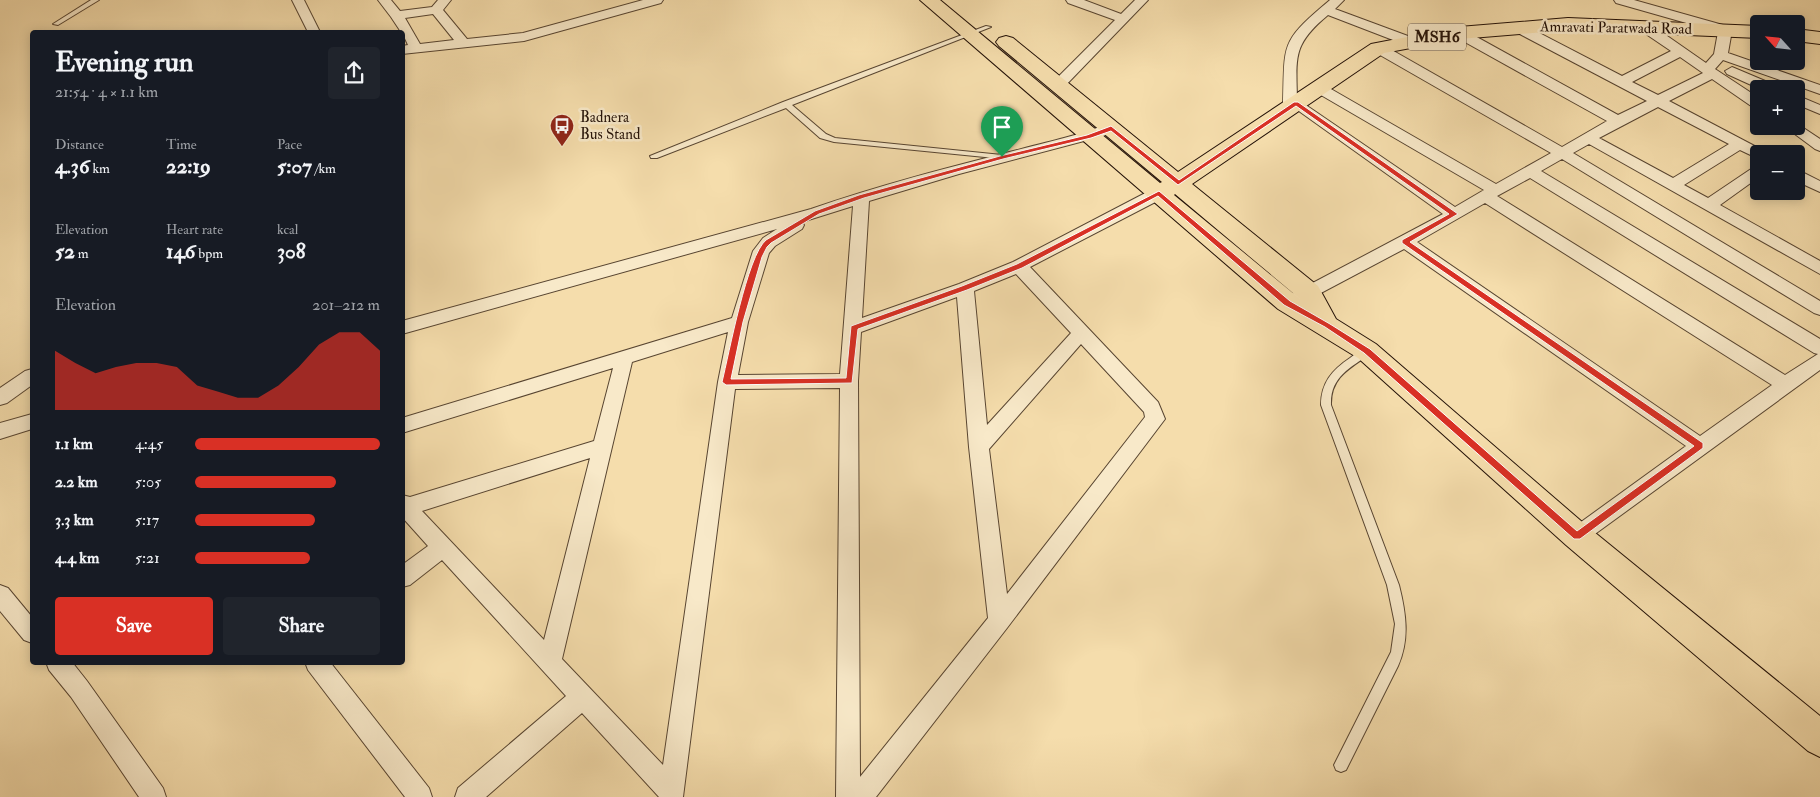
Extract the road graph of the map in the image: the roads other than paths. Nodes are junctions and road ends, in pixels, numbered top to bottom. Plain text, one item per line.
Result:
1 (96, 0) edge
2 (298, 0) edge
3 (384, 0) edge
4 (445, 0) edge
5 (657, 0) edge
6 (929, 0) edge
7 (954, 0) edge
8 (1072, 0) edge
9 (1142, 0) edge
10 (1338, 0) edge
11 (1620, 0) edge
12 (639, 3) edge
13 (436, 10) junction
14 (1327, 10) junction
15 (397, 15) junction
16 (1123, 19) junction
17 (56, 24) dead end
18 (1516, 27) junction
19 (1645, 27) junction
20 (313, 30) edge
21 (978, 30) junction
22 (1725, 30) junction
23 (1750, 31) edge
24 (1459, 33) junction
25 (1805, 36) edge
26 (1820, 38) edge
27 (1411, 42) junction
28 (463, 43) junction
29 (416, 48) junction
30 (1378, 48) junction
31 (405, 50) edge
32 (1680, 52) junction
33 (1714, 66) junction
34 (1750, 80) edge
35 (1621, 82) junction
36 (1059, 84) junction
37 (1319, 88) junction
38 (1820, 90) edge
39 (1750, 97) edge
40 (1658, 101) junction
41 (786, 104) junction
42 (1805, 104) edge
43 (1293, 105) junction
44 (1820, 110) edge
45 (1618, 121) junction
46 (1111, 128) junction
47 (1804, 135) edge
48 (1089, 137) junction
49 (1589, 138) junction
50 (1739, 144) junction
51 (1820, 146) edge
52 (1750, 150) edge
53 (1562, 153) junction
54 (654, 156) dead end
55 (1002, 157) junction
56 (1530, 171) junction
57 (1750, 176) edge
58 (1805, 179) edge
59 (1673, 185) junction
60 (1820, 187) edge
61 (1169, 188) junction
62 (1490, 193) junction
63 (861, 197) junction
64 (1709, 205) junction
65 (817, 213) junction
66 (1454, 214) junction
67 (1405, 242) junction
68 (1019, 266) junction
69 (1820, 268) edge
70 (965, 288) junction
71 (1309, 292) junction
72 (1287, 303) junction
73 (1820, 309) edge
74 (739, 322) junction
75 (1327, 326) junction
76 (405, 327) edge
77 (854, 328) junction
78 (1081, 333) junction
79 (1820, 348) edge
80 (1367, 351) junction
81 (624, 359) junction
82 (1820, 360) edge
83 (30, 377) edge
84 (849, 381) junction
85 (726, 382) junction
86 (1786, 385) junction
87 (0, 398) edge
88 (30, 423) edge
89 (405, 425) edge
90 (0, 431) edge
91 (1700, 446) junction
92 (602, 447) junction
93 (979, 447) junction
94 (405, 505) edge
95 (405, 506) edge
96 (1577, 536) junction
97 (444, 548) junction
98 (405, 576) edge
99 (3, 603) edge
100 (999, 621) junction
101 (30, 631) edge
102 (550, 662) junction
103 (60, 665) edge
104 (318, 665) edge
105 (582, 697) junction
106 (1820, 739) edge
107 (1341, 765) dead end
108 (671, 795) edge
109 (154, 797) edge
110 (420, 797) edge
111 (467, 797) edge
112 (848, 797) edge
113 (860, 797) edge

1 - 17 lane
2 - 20 street
3 - 15 street
4 - 13 street
5 - 12 street
6 - 21 main road
7 - 21 main road
8 - 16 street
9 - 16 street
10 - 14 street
11 - 22 street
12 - 28 street
13 - 15 street
13 - 28 street
14 - 27 street
14 - 43 street
15 - 29 street
16 - 36 street
18 - 19 main road, Amravati Paratwada Road / MSH6
18 - 24 main road, Amravati Paratwada Road / MSH6
18 - 35 street
19 - 22 main road, Amravati Paratwada Road / MSH6
19 - 32 street
21 - 36 main road
21 - 41 lane
21 - 48 main road
22 - 23 main road, Amravati Paratwada Road / MSH6
22 - 33 street
24 - 27 main road, Amravati Paratwada Road / MSH6
24 - 45 street
25 - 26 main road
27 - 30 main road, Amravati Paratwada Road / MSH6
28 - 29 street
29 - 31 street
30 - 37 main road, Amravati Paratwada Road / MSH6
30 - 53 street
32 - 33 street
32 - 35 street
33 - 34 street
33 - 38 street
33 - 39 street
33 - 40 street
35 - 40 street
36 - 46 main road
37 - 43 main road, Amravati Paratwada Road / MSH6
37 - 62 street
40 - 45 street
40 - 50 street
41 - 54 lane
41 - 55 lane
42 - 44 street
43 - 61 main road, Amravati Paratwada Road / MSH6
43 - 66 street
45 - 49 street
46 - 48 street
46 - 61 main road
47 - 51 street
48 - 55 street
48 - 61 main road
49 - 53 street
49 - 59 street
50 - 52 street
50 - 59 street
53 - 56 street
53 - 73 street
55 - 63 street
56 - 62 street
56 - 79 street
57 - 64 street
58 - 60 street
59 - 64 street
61 - 68 street
61 - 71 main road
61 - 72 main road
62 - 66 street
62 - 86 street
63 - 65 street
63 - 77 street
64 - 69 street
65 - 74 street
65 - 76 street
66 - 67 street
67 - 71 street
67 - 91 street
68 - 70 street
68 - 78 street
70 - 77 street
70 - 93 street
71 - 72 street
71 - 75 main road
72 - 75 main road
74 - 81 street
74 - 85 street
75 - 80 main road
77 - 84 street
78 - 93 street
78 - 100 street
80 - 96 main road
80 - 107 lane
81 - 89 street
81 - 92 street
82 - 86 street
83 - 87 street
84 - 85 street
84 - 112 street
85 - 108 street
86 - 91 street
88 - 90 street
91 - 96 street
92 - 94 street
92 - 102 street
93 - 100 street
95 - 97 street
96 - 106 main road
97 - 98 street
97 - 102 street
99 - 101 street
100 - 113 street
102 - 105 street
103 - 109 street
104 - 110 street
105 - 108 street
105 - 111 street

